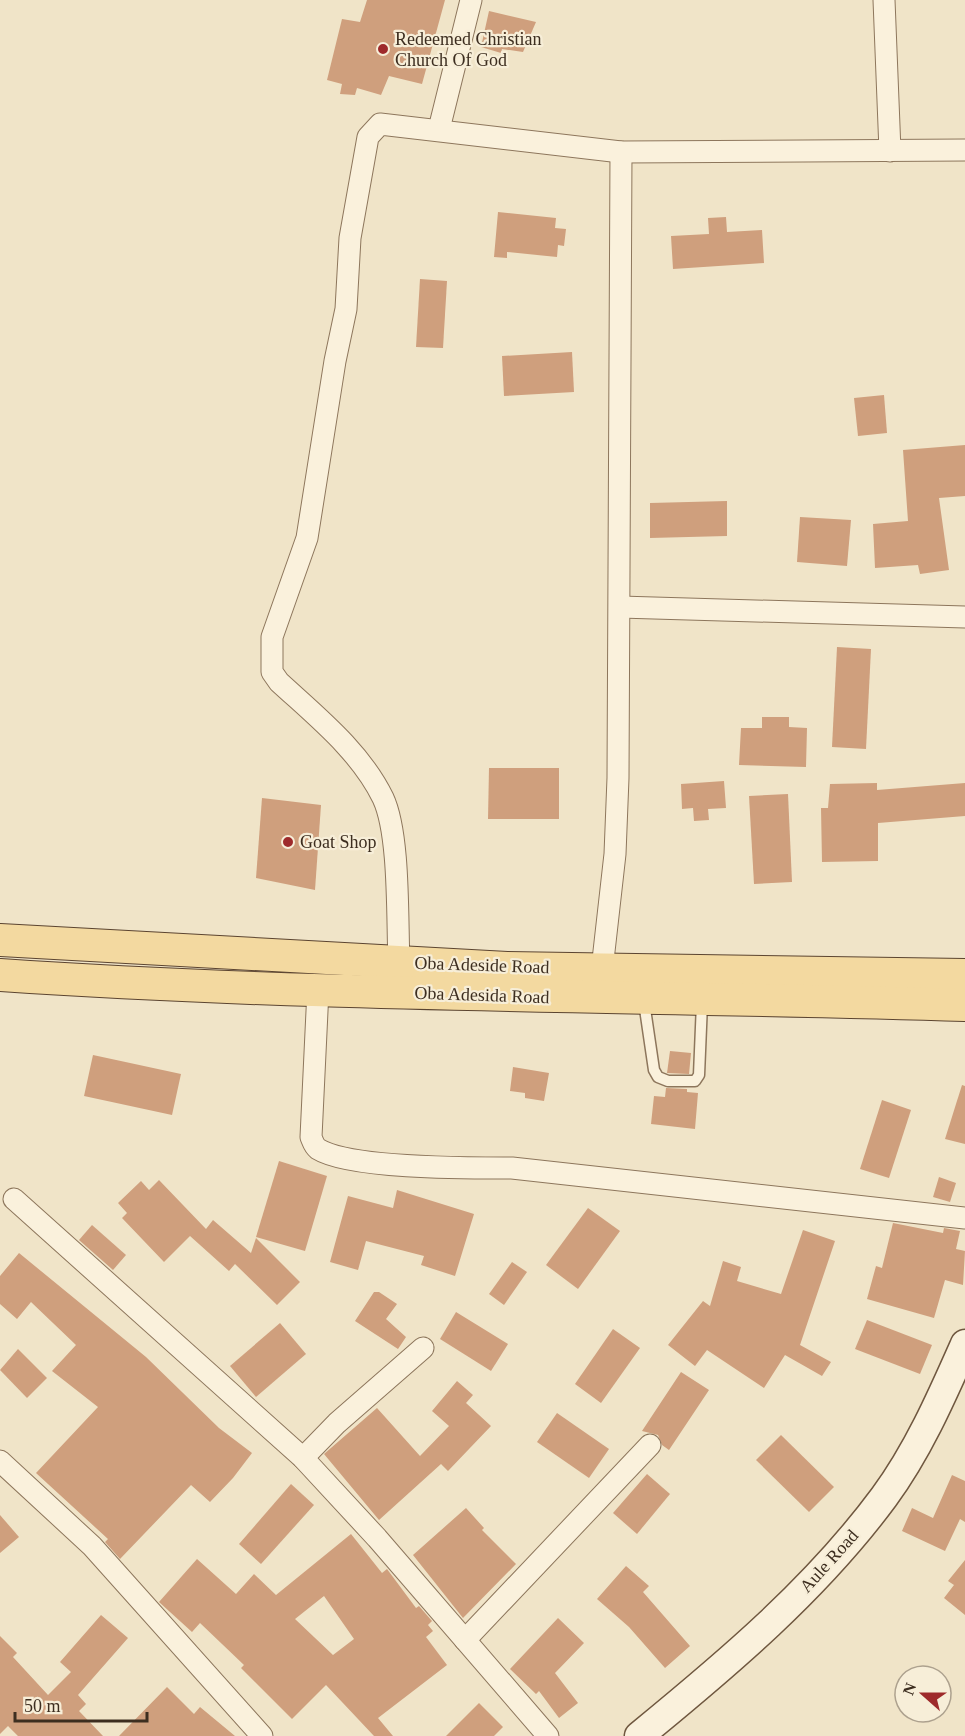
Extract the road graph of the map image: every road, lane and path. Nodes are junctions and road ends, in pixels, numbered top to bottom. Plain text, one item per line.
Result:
1 (471, 0) edge
2 (884, 0) edge
3 (439, 129) junction
4 (965, 150) edge
5 (890, 151) junction
6 (621, 152) junction
7 (620, 607) junction
8 (965, 617) edge
9 (0, 940) edge
10 (210, 953) junction
11 (399, 962) junction
12 (602, 969) junction
13 (0, 975) edge
14 (965, 975) edge
15 (210, 986) junction
16 (318, 990) junction
17 (644, 999) junction
18 (702, 1000) junction
19 (965, 1005) edge
20 (14, 1199) dead end
21 (965, 1218) edge
22 (965, 1344) edge
23 (423, 1348) dead end
24 (650, 1445) dead end
25 (303, 1458) junction
26 (0, 1461) edge
27 (465, 1640) junction
28 (262, 1736) edge
29 (548, 1736) edge
30 (639, 1736) edge

1 - 3 street
2 - 5 street
3 - 6 street
3 - 11 street
4 - 5 street
5 - 6 street
6 - 7 street
7 - 8 street
7 - 12 street
9 - 10 main road, Oba Adeside Road
10 - 11 main road, Oba Adeside Road
10 - 15 main road
11 - 12 main road, Oba Adeside Road
12 - 14 main road, Oba Adeside Road
13 - 15 main road, Oba Adesida Road
15 - 16 main road, Oba Adesida Road
16 - 17 main road, Oba Adesida Road
16 - 21 street
17 - 18 main road, Oba Adesida Road
17 - 18 lane
18 - 19 main road, Oba Adesida Road
20 - 25 street
22 - 30 street, Aule Road
23 - 25 street
24 - 27 street
25 - 27 street
26 - 28 street
27 - 29 street

